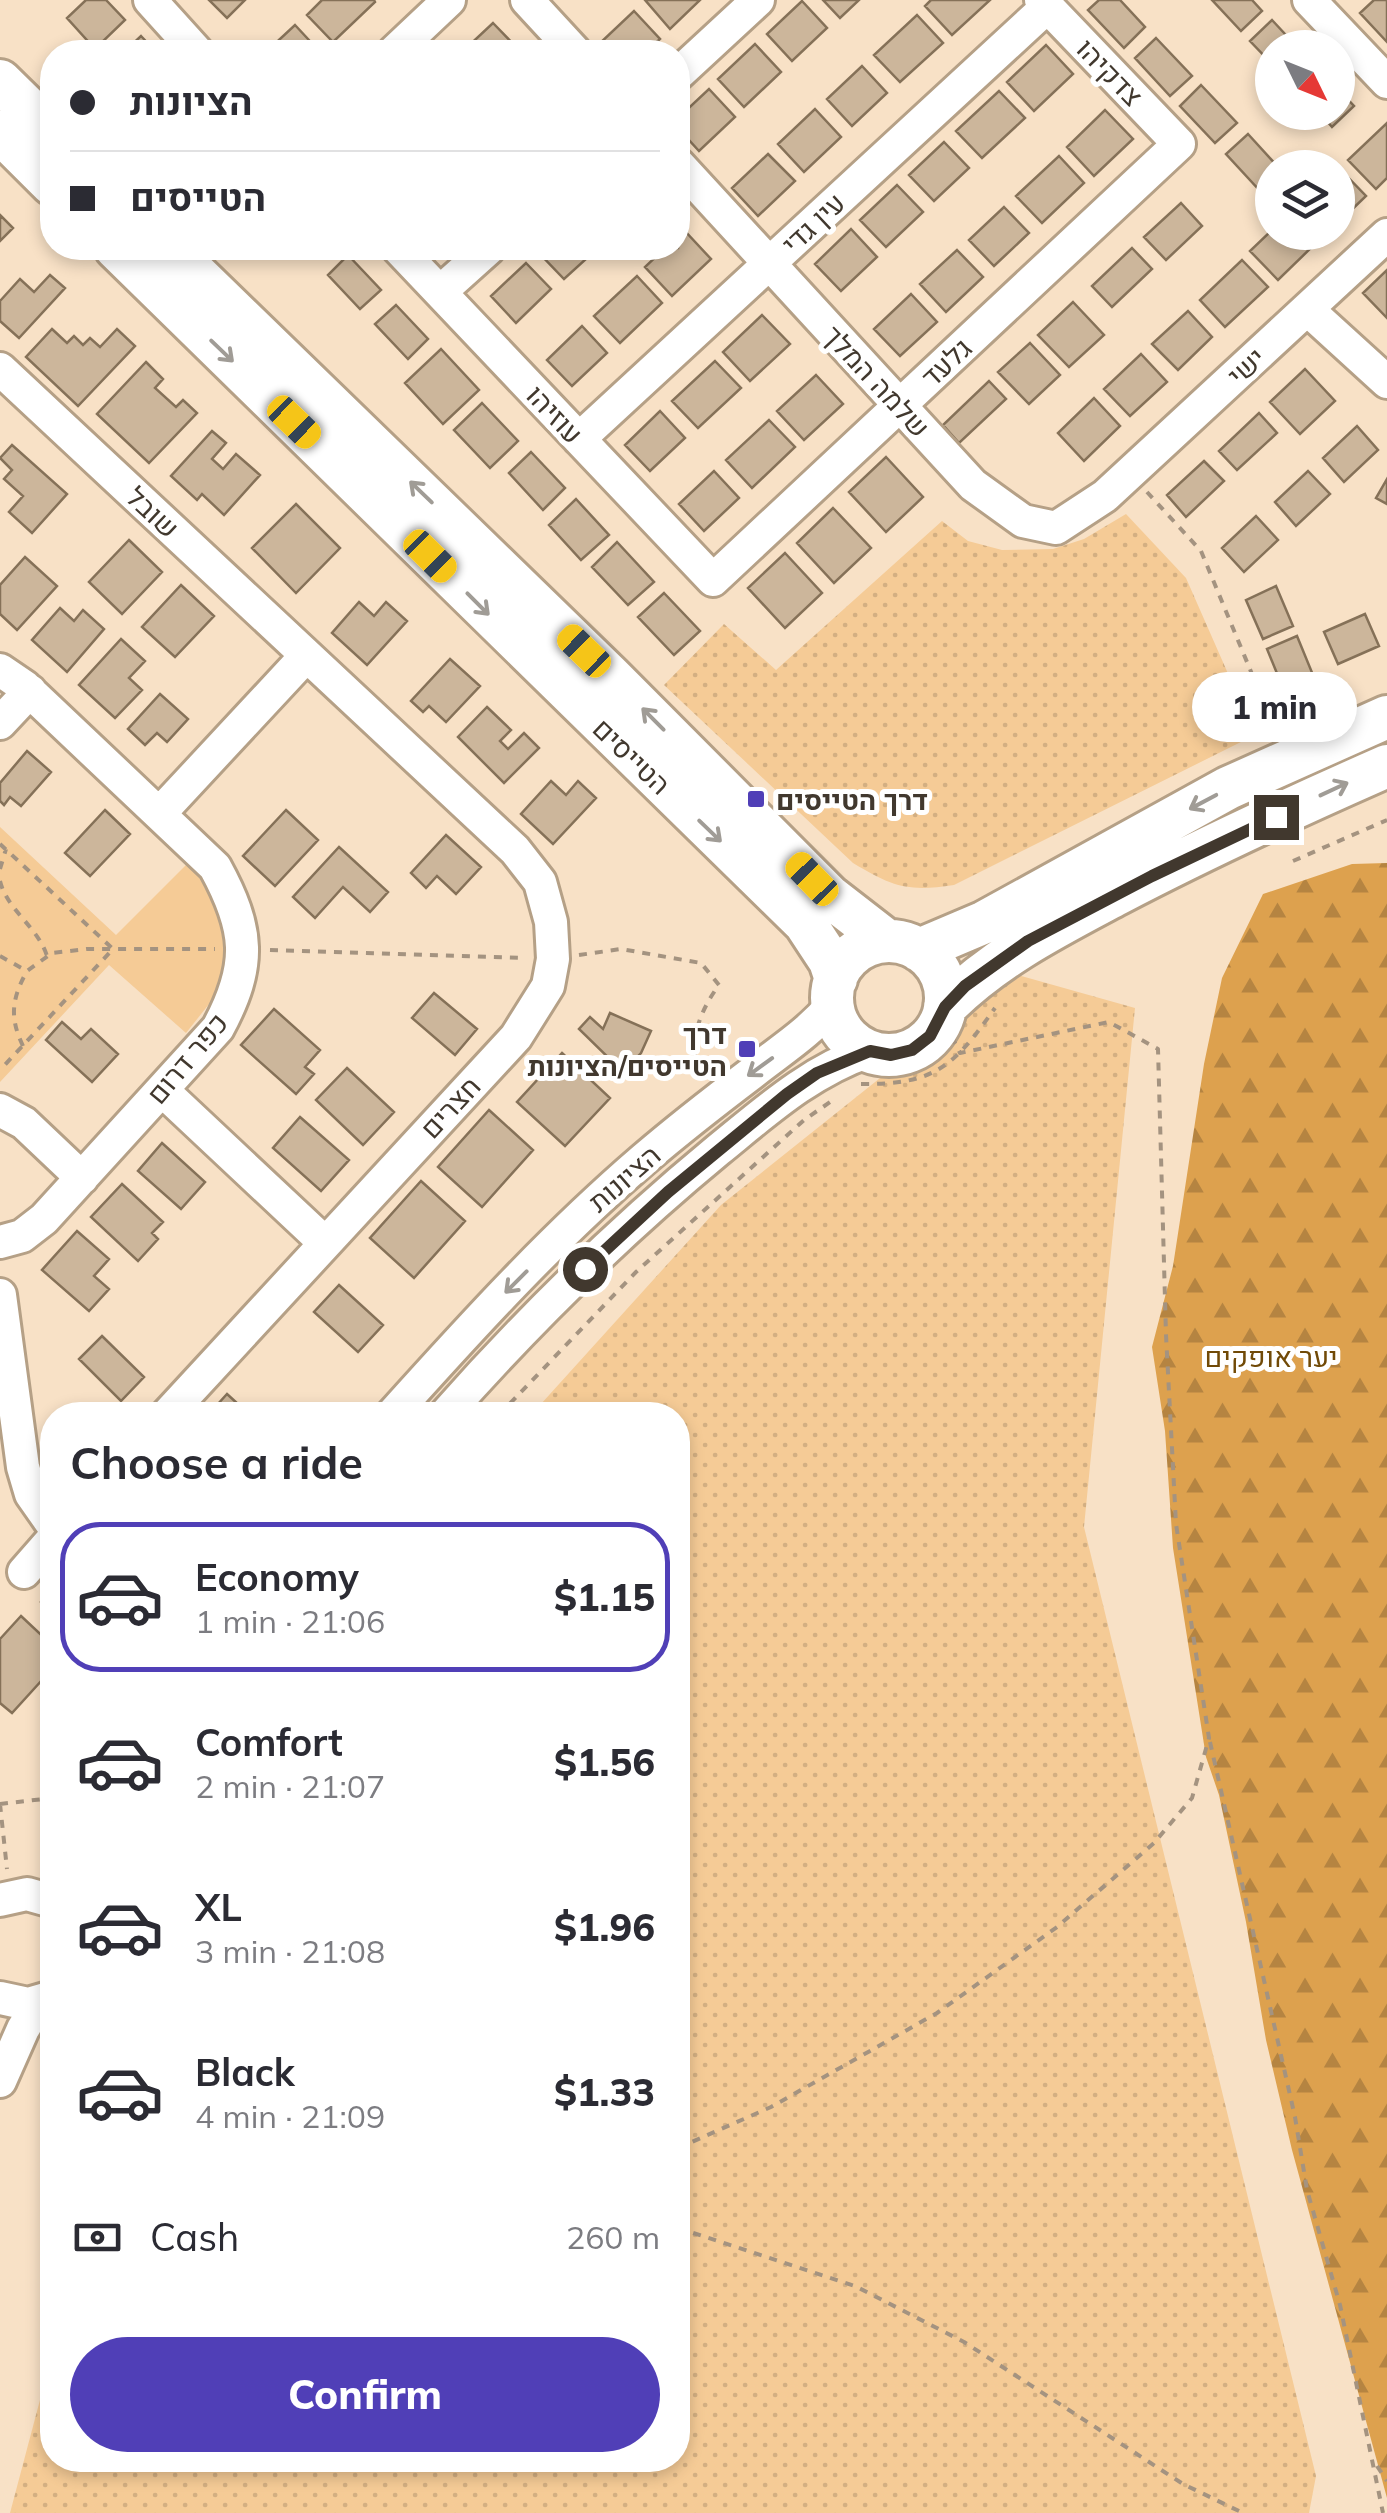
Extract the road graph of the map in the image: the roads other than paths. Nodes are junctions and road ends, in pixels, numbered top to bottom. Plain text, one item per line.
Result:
1 (150, 0) edge
2 (449, 0) edge
3 (527, 0) edge
4 (758, 0) edge
5 (1044, 3) edge
6 (1321, 4) edge
7 (187, 40) edge
8 (407, 40) edge
9 (564, 40) edge
10 (690, 63) edge
11 (0, 80) edge
12 (1387, 82) edge
13 (40, 120) edge
14 (0, 132) edge
15 (1179, 144) joint
16 (40, 172) edge
17 (690, 177) edge
18 (1387, 235) edge
19 (173, 260) edge
20 (173, 260) edge
21 (409, 260) edge
22 (476, 260) edge
23 (769, 264) junction
24 (440, 292) junction
25 (1307, 309) junction
26 (0, 369) edge
27 (1387, 382) edge
28 (900, 406) junction
29 (579, 439) junction
30 (1105, 496) joint
31 (713, 580) joint
32 (306, 656) junction
33 (0, 670) edge
34 (30, 691) junction
35 (1387, 717) edge
36 (0, 723) edge
37 (1387, 766) edge
38 (160, 813) junction
39 (796, 862) junction
40 (1041, 889) junction
41 (903, 945) junction
42 (553, 959) joint
43 (834, 991) junction
44 (945, 1007) junction
45 (863, 1068) junction
46 (162, 1090) junction
47 (0, 1110) edge
48 (82, 1178) junction
49 (0, 1242) edge
50 (324, 1242) junction
51 (0, 1294) edge
52 (179, 1402) edge
53 (404, 1402) edge
54 (457, 1402) edge
55 (40, 1506) edge
56 (40, 1554) edge
57 (24, 1572) dead end
58 (0, 1998) edge
59 (40, 2001) edge
60 (40, 2008) edge
61 (0, 2081) edge

1 - 7 street
2 - 8 street
3 - 9 street
4 - 10 street
5 - 15 street, צדקיהו
5 - 23 street, עין גדי
6 - 12 street
11 - 13 main road
14 - 16 main road
15 - 28 street, גלעד
17 - 23 street, שלמה המלך
18 - 25 street, ישי
39 -> 19 main road, הטייסים
20 -> 43 main road, הטייסים
21 - 24 street, עוזיהו
22 - 24 street
23 - 28 street, שלמה המלך
23 - 29 street, עין גדי
24 - 29 street, עוזיהו
25 - 27 street
25 - 30 street, ישי
26 - 32 street, שובל
28 - 30 street, שלמה המלך
28 - 31 street, גלעד
29 - 31 street, עוזיהו
32 - 38 street
32 - 42 street, שובל
33 - 34 street, כפר דרום
34 - 36 street
34 - 38 street, כפר דרום
35 -> 40 main road
44 -> 37 main road
38 - 46 street, כפר דרום
39 - 40 main road
39 - 41 main road, הטייסים
40 - 41 main road
41 - 43 main road
41 - 44 main road
42 - 50 street, חצרים
43 - 45 main road
43 -> 53 street, הציונות
44 - 45 main road
45 - 54 street, הציונות
46 - 48 street, כפר דרום
46 - 50 street
47 - 48 street
48 - 49 street, כפר דרום
50 - 52 street, חצרים
51 - 55 street
56 - 57 street
58 - 59 street
60 - 61 street

